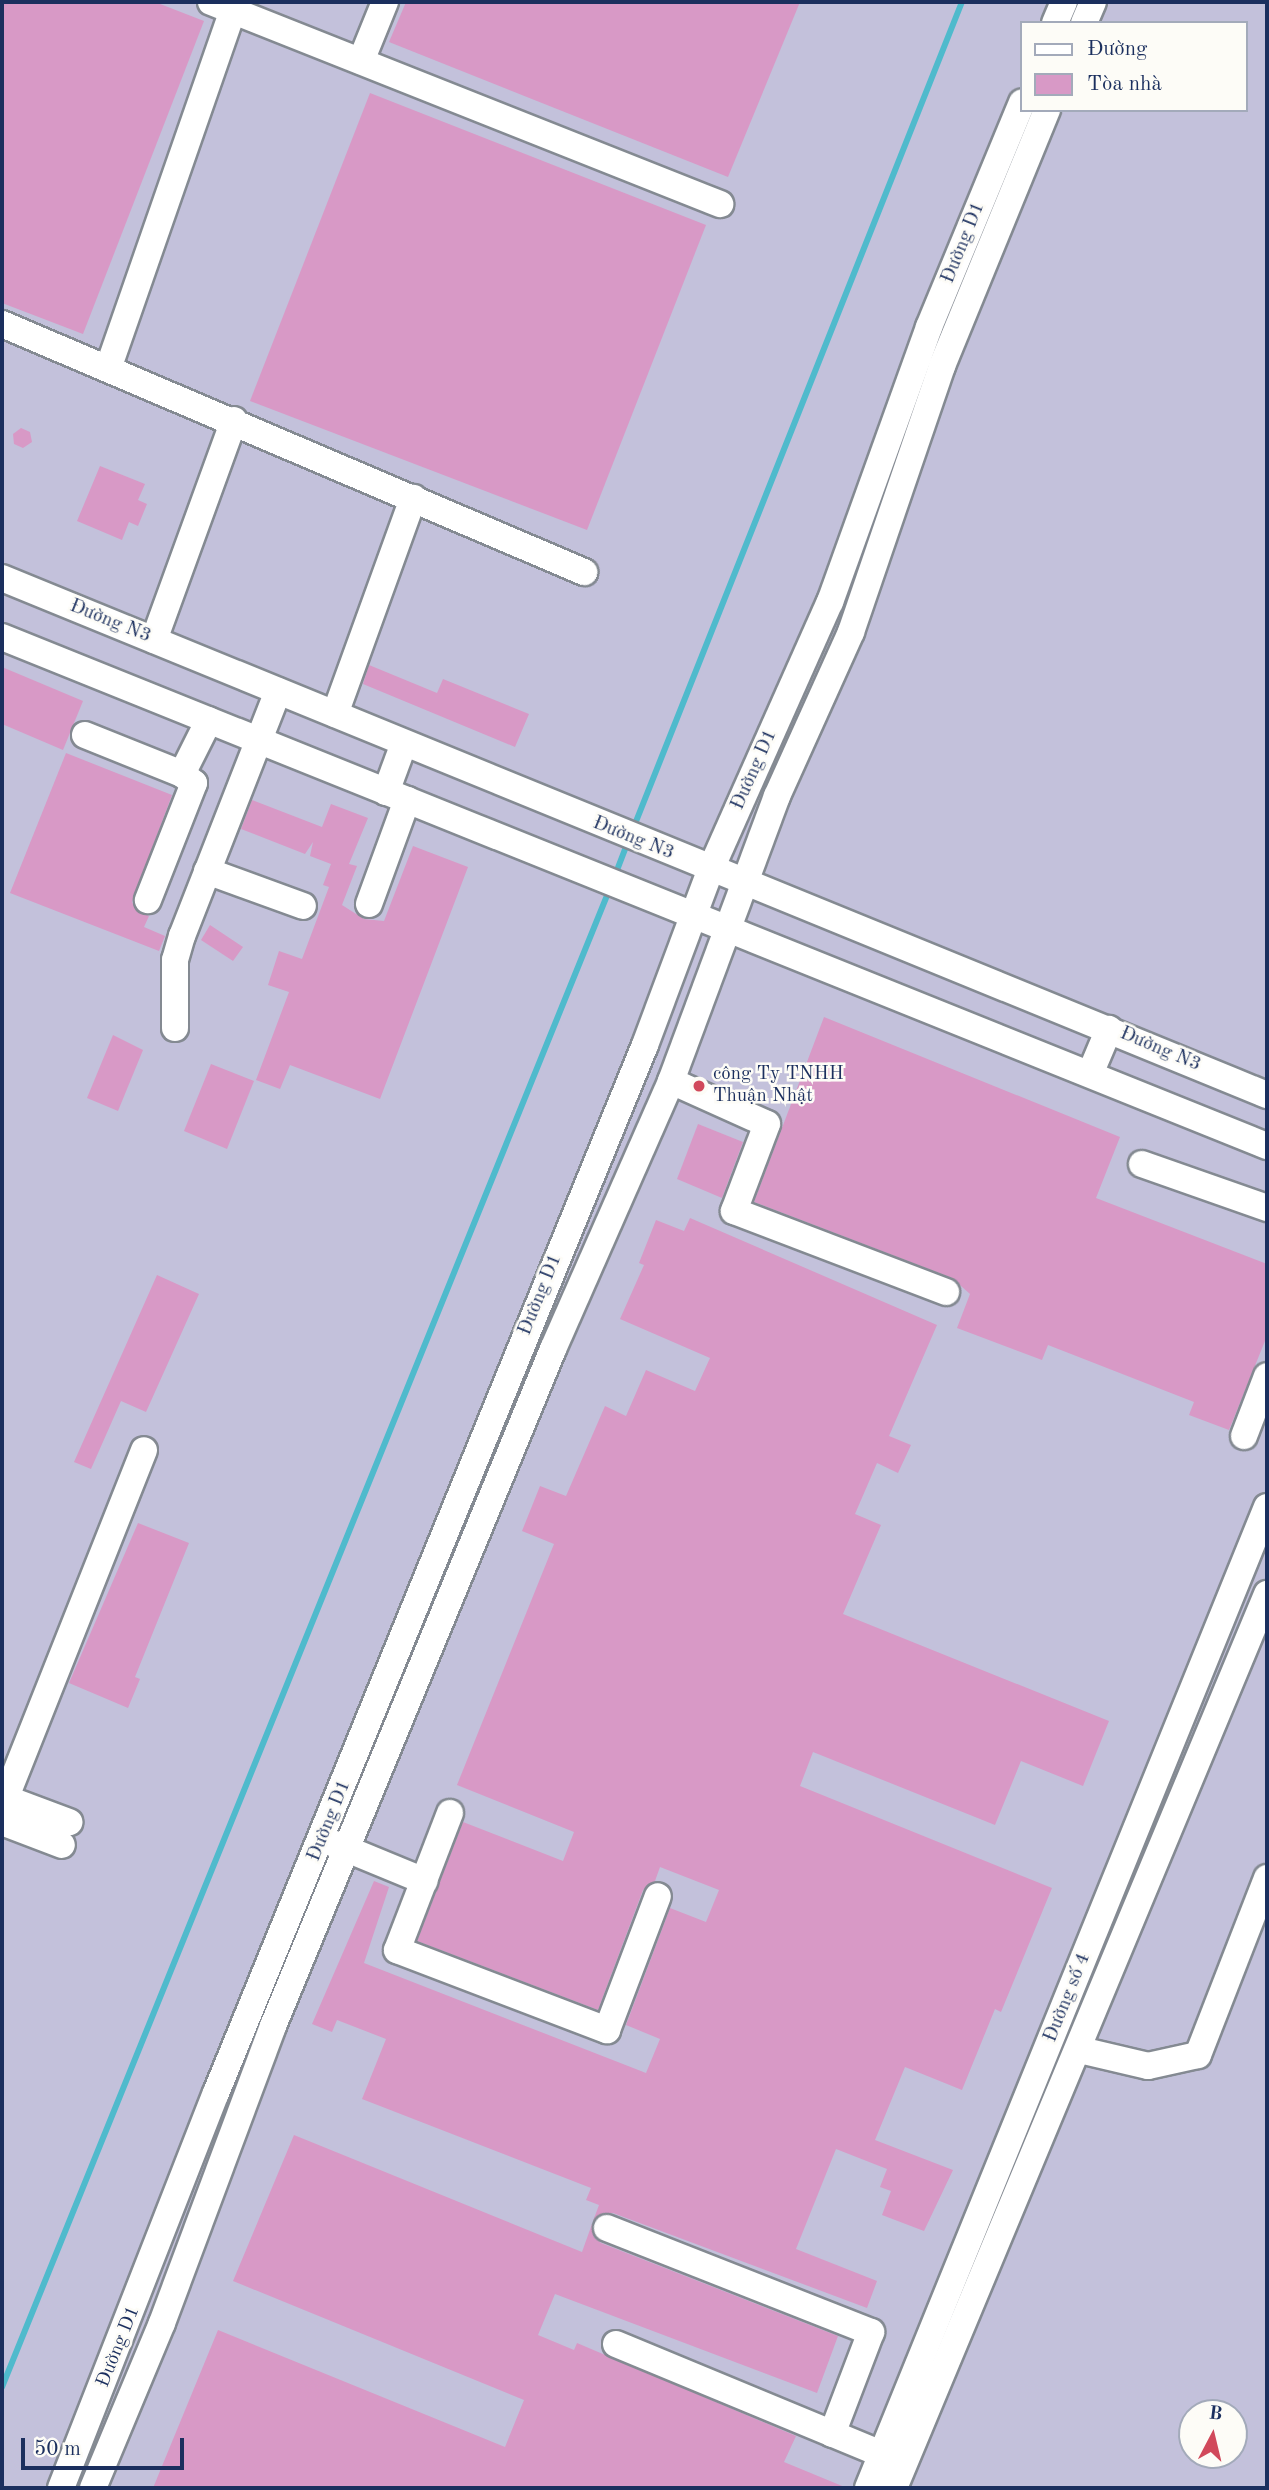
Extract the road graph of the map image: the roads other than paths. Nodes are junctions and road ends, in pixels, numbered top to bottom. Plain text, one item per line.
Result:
1 (385, 2) edge
2 (1064, 2) edge
3 (1093, 2) edge
4 (236, 7) edge
5 (1056, 21) edge
6 (1085, 21) edge
7 (361, 61) junction
8 (1020, 108) edge
9 (1046, 112) edge
10 (720, 204) dead end
11 (2, 324) edge
12 (109, 366) junction
13 (234, 421) junction
14 (413, 498) junction
15 (584, 572) dead end
16 (2, 578) edge
17 (2, 636) edge
18 (155, 640) junction
19 (278, 691) junction
20 (335, 714) junction
21 (209, 720) junction
22 (85, 735) dead end
23 (259, 740) junction
24 (404, 743) junction
25 (183, 774) junction
26 (396, 796) junction
27 (207, 871) junction
28 (710, 871) junction
29 (743, 884) junction
30 (148, 900) dead end
31 (369, 904) dead end
32 (303, 906) dead end
33 (693, 917) junction
34 (729, 928) junction
35 (174, 1028) dead end
36 (1109, 1029) junction
37 (1090, 1074) junction
38 (671, 1082) junction
39 (1267, 1095) edge
40 (1267, 1146) edge
41 (1142, 1164) dead end
42 (1267, 1208) edge
43 (946, 1292) dead end
44 (524, 1337) junction
45 (553, 1349) junction
46 (1267, 1376) edge
47 (1244, 1436) dead end
48 (144, 1450) dead end
49 (1267, 1507) edge
50 (1267, 1594) edge
51 (3, 1806) edge
52 (450, 1813) dead end
53 (66, 1834) dead end
54 (335, 1845) junction
55 (1120, 1871) junction
56 (1267, 1878) edge
57 (424, 1881) junction
58 (1149, 1884) junction
59 (658, 1896) dead end
60 (1080, 2050) junction
61 (1027, 2099) junction
62 (1055, 2110) junction
63 (607, 2228) dead end
64 (134, 2309) junction
65 (162, 2323) junction
66 (616, 2344) dead end
67 (832, 2434) junction
68 (882, 2455) junction
69 (61, 2488) edge
70 (93, 2488) edge
71 (868, 2488) edge
72 (894, 2488) edge

1 - 7 street
2 - 5 street
3 - 6 street
4 - 7 street
4 - 12 street
7 - 10 street
8 - 28 street, Đường D1
9 - 29 street, Đường D1
11 - 12 street
12 - 13 street
13 - 14 street
13 - 18 street
14 - 15 street
14 - 20 street
16 - 18 street, Đường N3
17 - 21 street
18 - 19 street, Đường N3
19 - 20 street, Đường N3
19 - 23 street
20 - 24 street, Đường N3
21 - 23 street
21 - 25 street
22 - 25 street
23 - 26 street
23 - 27 street
24 - 26 street
24 - 28 street, Đường N3
25 - 30 street
26 - 31 street
26 - 33 street
27 - 32 street
27 - 35 street
28 - 29 street, Đường N3
28 - 33 street, Đường D1
29 - 34 street, Đường D1
29 - 36 street, Đường N3
33 - 34 street
33 - 44 street, Đường D1
34 - 37 street
34 - 38 street, Đường D1
36 - 37 street
36 - 39 street, Đường N3
37 - 40 street
38 - 43 street
38 - 45 street, Đường D1
41 - 42 street
44 - 45 street
44 - 54 street, Đường D1
45 - 54 street, Đường D1
46 - 47 street
48 - 51 street
49 - 55 street, Đường số 4
50 - 58 street, Đường số 4
51 - 53 street
52 - 57 street
54 - 57 street
54 - 64 street, Đường D1
54 - 65 street, Đường D1
55 - 58 street
55 - 61 street, Đường số 4
56 - 60 street
57 - 59 street
58 - 60 street, Đường số 4
60 - 62 street, Đường số 4
61 - 62 street
61 - 68 street, Đường số 4
62 - 72 street, Đường số 4
63 - 67 street
64 - 65 street
64 - 69 street, Đường D1
65 - 70 street, Đường D1
66 - 67 street
67 - 68 street
68 - 71 street, Đường số 4

